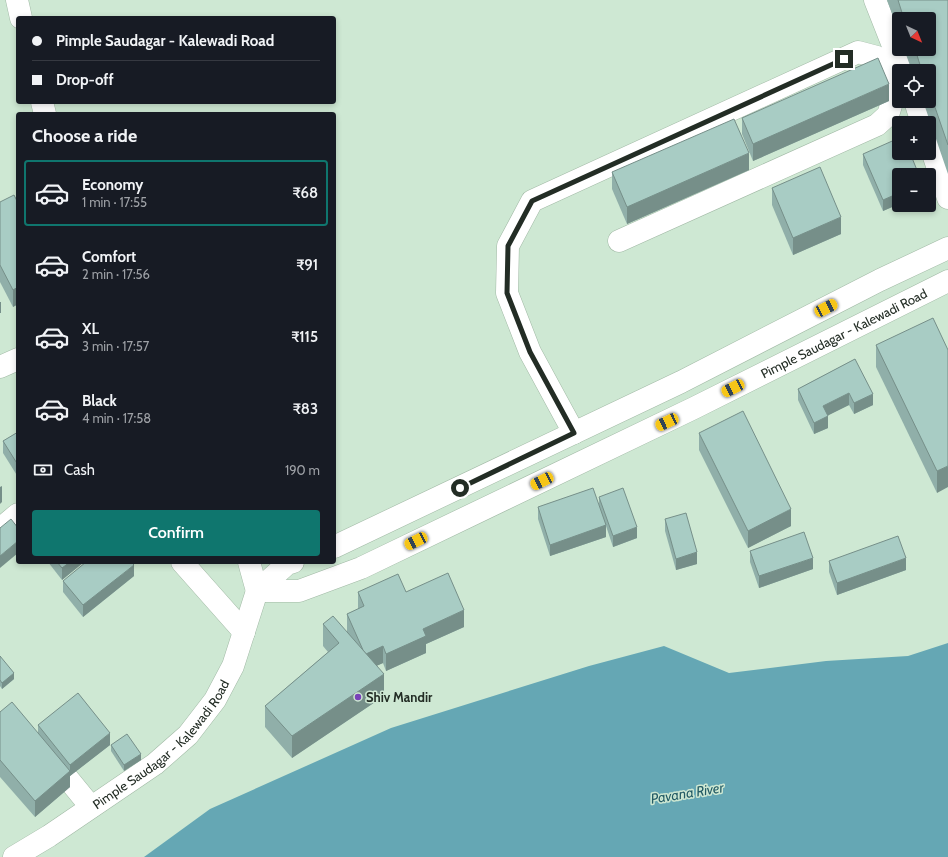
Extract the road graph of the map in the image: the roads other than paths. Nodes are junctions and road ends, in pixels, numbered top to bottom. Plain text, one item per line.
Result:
1 (17, 0) edge
2 (875, 0) edge
3 (21, 16) edge
4 (900, 64) edge
5 (935, 160) edge
6 (948, 198) edge
7 (619, 241) dead end
8 (948, 248) edge
9 (948, 280) edge
10 (772, 336) junction
11 (16, 360) edge
12 (785, 362) junction
13 (0, 367) edge
14 (574, 433) junction
15 (16, 516) edge
16 (0, 529) edge
17 (336, 546) edge
18 (184, 564) edge
19 (250, 564) edge
20 (287, 564) edge
21 (257, 591) junction
22 (244, 632) junction
23 (38, 742) edge
24 (91, 807) junction
25 (14, 857) edge

1 - 3 main road
2 - 4 main road
5 - 6 main road
7 - 14 main road
8 - 10 main road
9 - 12 main road, Pimple Saudagar - Kalewadi Road
10 - 12 main road
10 - 14 main road
11 - 13 main road
12 - 21 main road, Pimple Saudagar - Kalewadi Road
14 - 17 main road
15 - 16 main road
18 - 22 main road
19 - 21 main road
20 - 21 main road
21 - 22 main road, Pimple Saudagar - Kalewadi Road
22 - 24 main road, Pimple Saudagar - Kalewadi Road
23 - 24 main road
24 - 25 main road, Pimple Saudagar - Kalewadi Road

